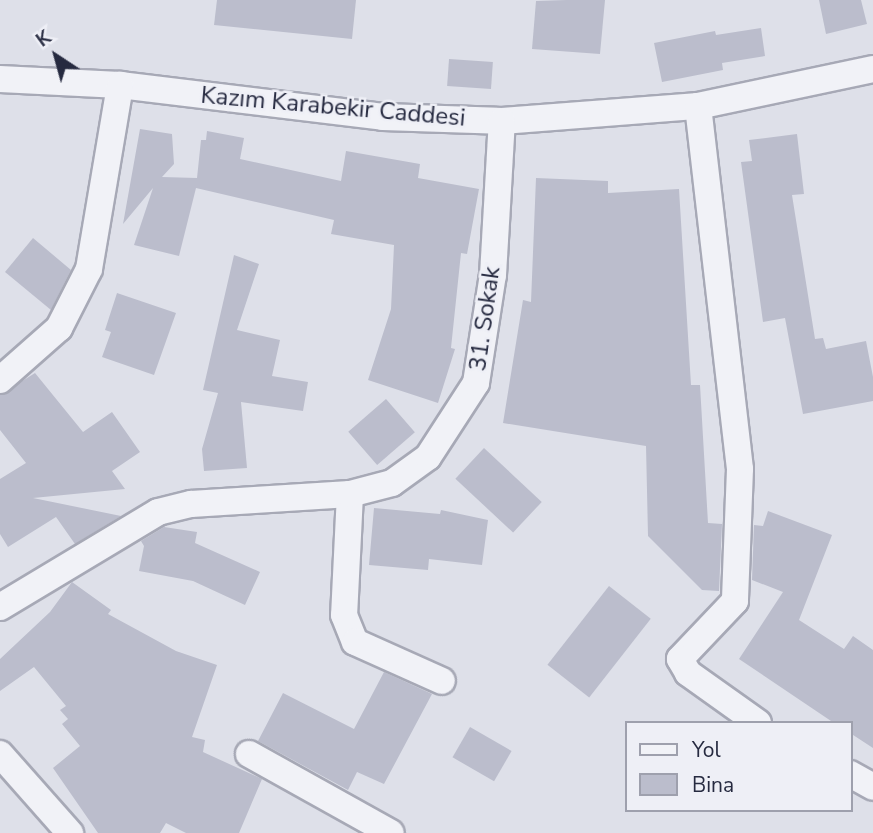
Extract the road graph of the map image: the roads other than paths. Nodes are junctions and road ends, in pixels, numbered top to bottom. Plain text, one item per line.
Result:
1 (873, 69) edge
2 (0, 79) edge
3 (120, 85) junction
4 (698, 106) junction
5 (502, 121) junction
6 (0, 380) edge
7 (350, 494) junction
8 (0, 607) edge
9 (442, 681) dead end
10 (755, 721) edge
11 (0, 754) edge
12 (249, 754) dead end
13 (852, 775) edge
14 (873, 787) edge
15 (70, 833) edge
16 (391, 833) edge

1 - 4 street, Kazım Karabekir Caddesi
2 - 3 street, Kazım Karabekir Caddesi
3 - 5 street, Kazım Karabekir Caddesi
3 - 6 street
4 - 5 street, Kazım Karabekir Caddesi
4 - 10 street
5 - 7 street, 31. Sokak
7 - 8 street, 31. Sokak
7 - 9 street
11 - 15 street
12 - 16 street
13 - 14 street

